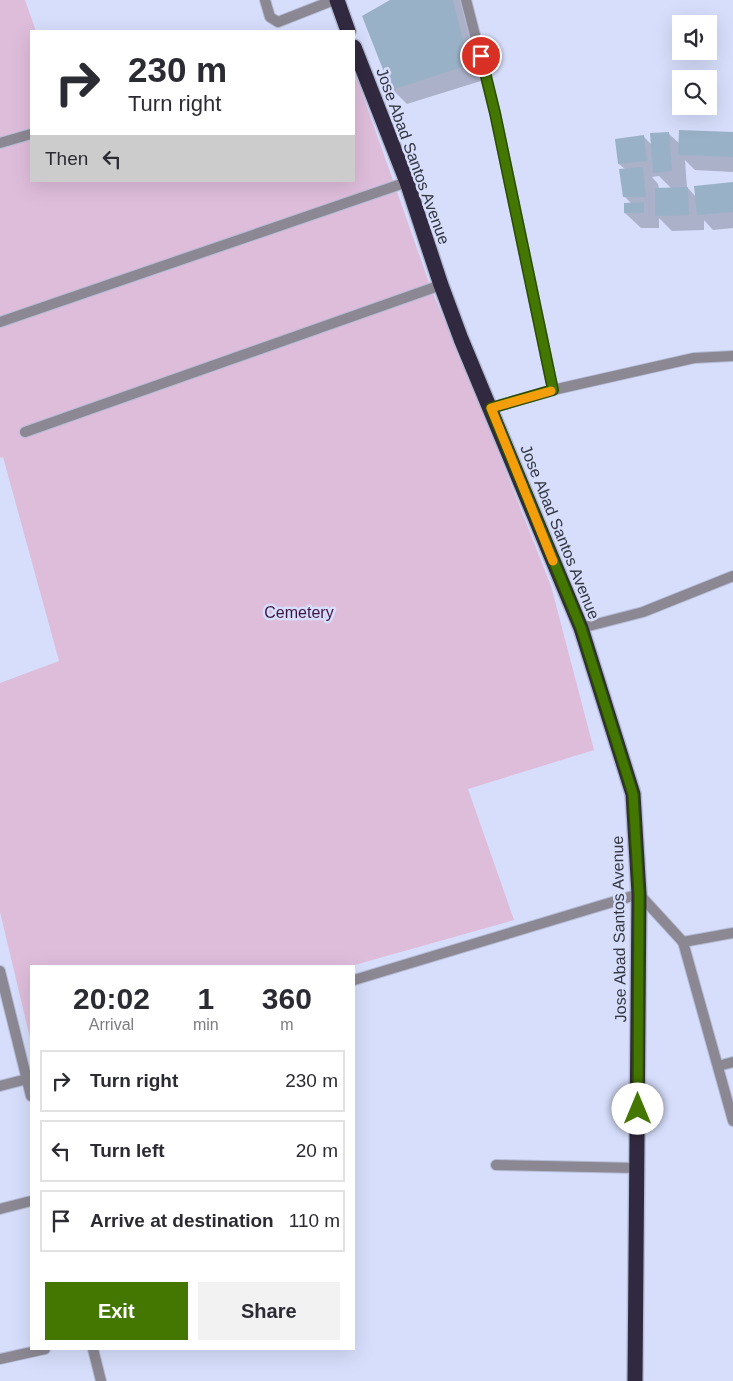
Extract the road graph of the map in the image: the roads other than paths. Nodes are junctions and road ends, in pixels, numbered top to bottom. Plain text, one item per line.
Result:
1 (265, 0) edge
2 (335, 0) edge
3 (466, 0) edge
4 (348, 30) edge
5 (355, 50) edge
6 (30, 134) edge
7 (0, 143) edge
8 (407, 182) junction
9 (441, 286) junction
10 (0, 322) edge
11 (733, 356) edge
12 (553, 390) junction
13 (491, 408) junction
14 (25, 432) dead end
15 (733, 576) edge
16 (581, 628) junction
17 (639, 894) junction
18 (733, 933) edge
19 (683, 942) junction
20 (0, 971) edge
21 (355, 980) edge
22 (733, 1062) edge
23 (718, 1066) junction
24 (29, 1079) edge
25 (0, 1086) edge
26 (733, 1121) edge
27 (496, 1165) dead end
28 (637, 1168) junction
29 (30, 1201) edge
30 (0, 1209) edge
31 (40, 1350) edge
32 (93, 1350) edge
33 (0, 1359) edge
34 (101, 1381) edge
35 (635, 1381) edge

1 - 2 street
2 - 4 highway
3 - 12 street
5 - 8 highway, Jose Abad Santos Avenue
6 - 7 street
8 - 9 highway, Jose Abad Santos Avenue
8 - 10 street
9 - 13 highway, Jose Abad Santos Avenue
9 - 14 street
11 - 12 street
12 - 13 street
13 - 16 highway, Jose Abad Santos Avenue
15 - 16 street
16 - 17 highway, Jose Abad Santos Avenue
17 - 19 street
17 - 21 street
17 - 28 highway, Jose Abad Santos Avenue
18 - 19 street
19 - 23 street
20 - 24 street
22 - 23 street
23 - 26 street
24 - 25 street
27 - 28 street
28 - 35 highway, Jose Abad Santos Avenue
29 - 30 street
31 - 33 street
32 - 34 street

